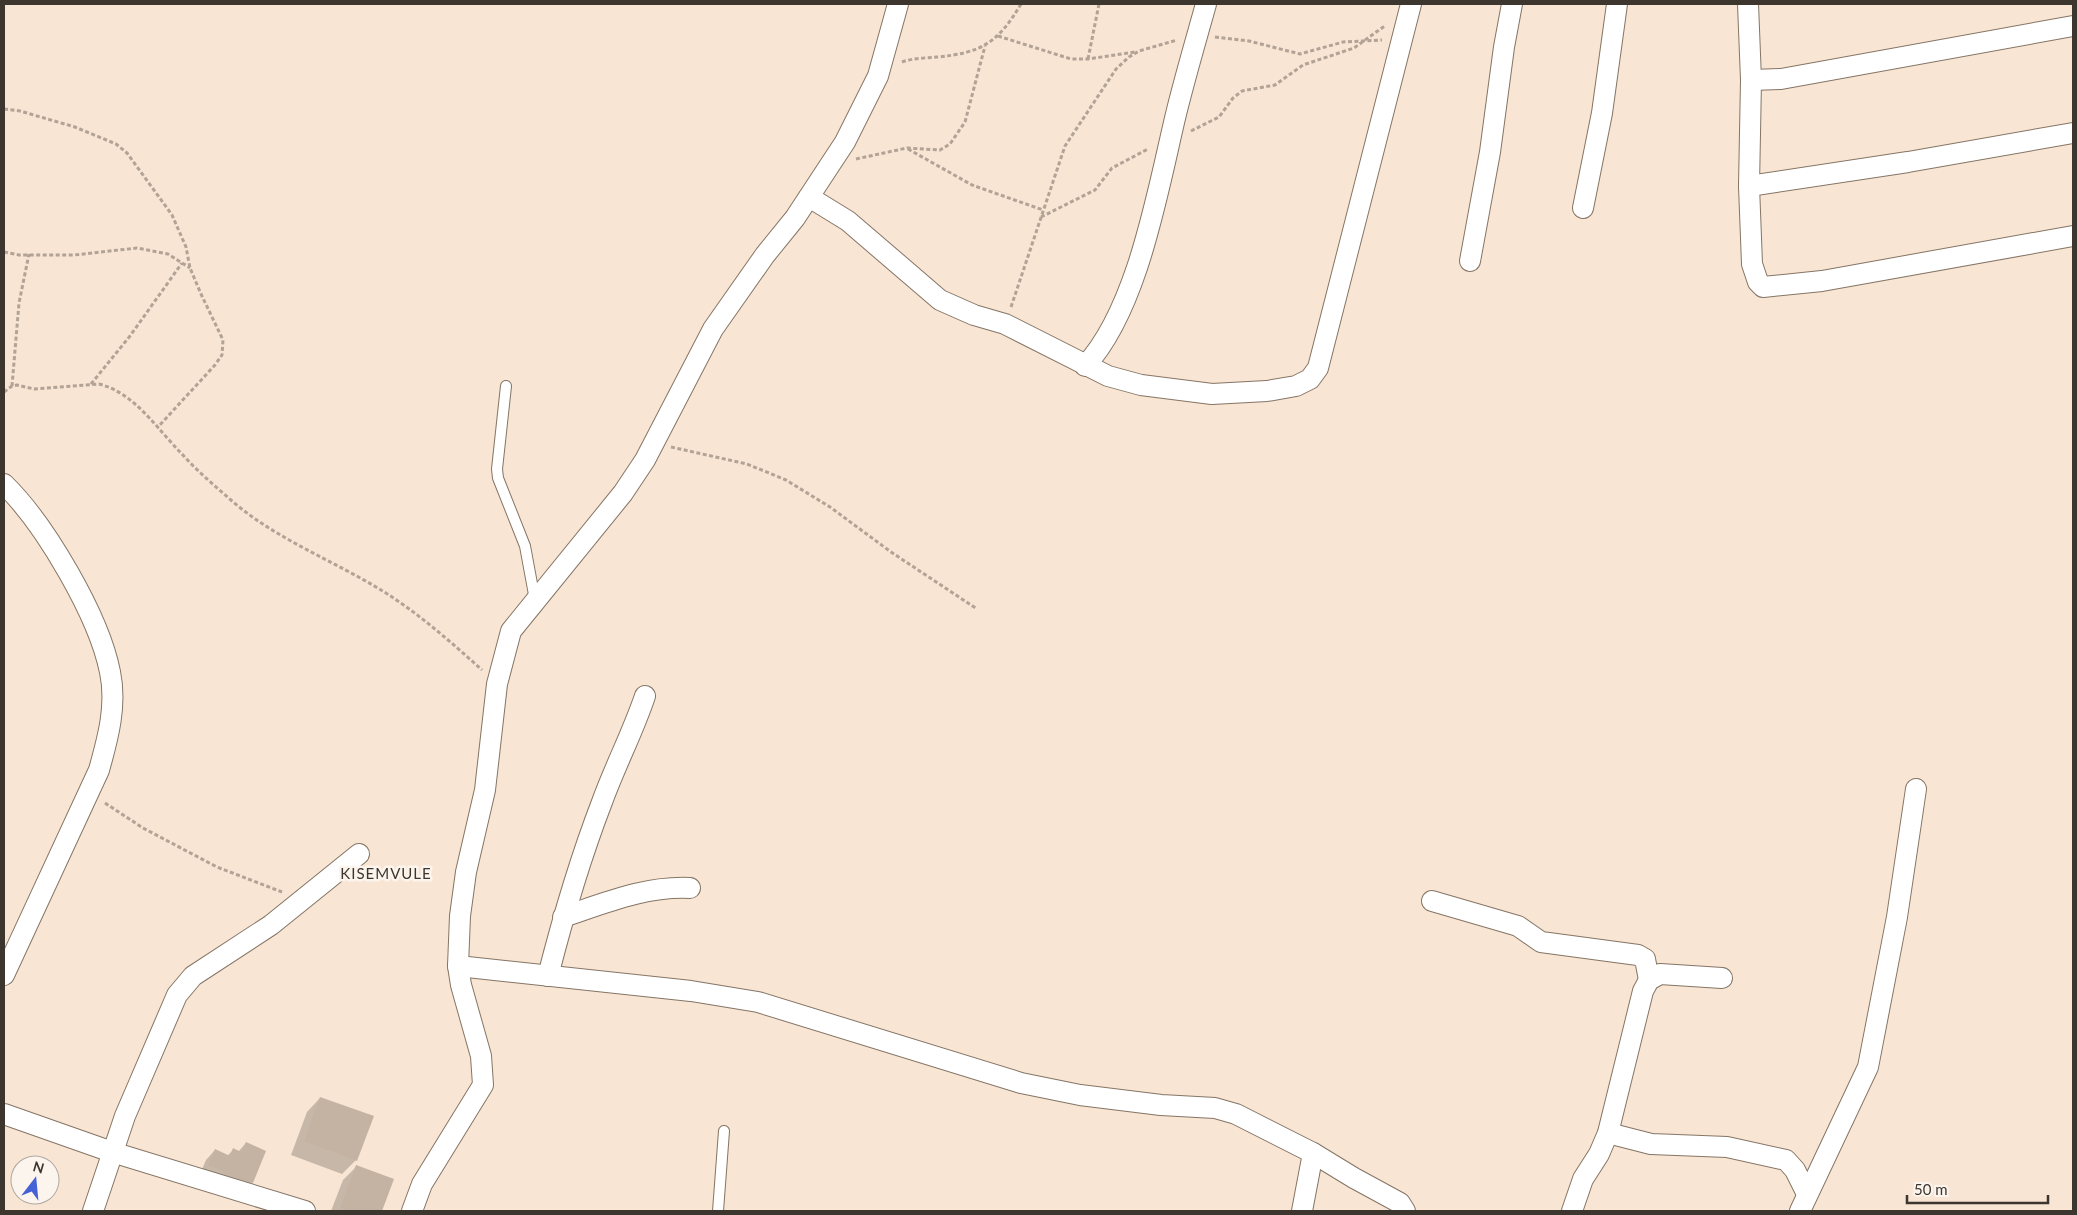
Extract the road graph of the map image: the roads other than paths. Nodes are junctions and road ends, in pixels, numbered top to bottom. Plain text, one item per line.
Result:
1 (898, 4) edge
2 (1206, 4) edge
3 (1512, 4) edge
4 (1617, 4) edge
5 (1748, 4) edge
6 (1410, 5) edge
7 (2073, 26) edge
8 (1751, 80) junction
9 (2073, 133) edge
10 (1749, 186) junction
11 (809, 197) junction
12 (1583, 208) dead end
13 (2073, 236) edge
14 (1470, 261) dead end
15 (1085, 366) junction
16 (506, 386) dead end
17 (4, 484) edge
18 (535, 600) junction
19 (644, 696) dead end
20 (1916, 789) dead end
21 (359, 854) dead end
22 (690, 888) dead end
23 (1432, 901) dead end
24 (563, 917) junction
25 (458, 966) junction
26 (4, 975) edge
27 (548, 976) junction
28 (1722, 978) dead end
29 (1649, 980) junction
30 (4, 1114) edge
31 (724, 1131) dead end
32 (1608, 1133) junction
33 (112, 1152) junction
34 (1313, 1153) junction
35 (1803, 1203) edge
36 (93, 1211) edge
37 (305, 1211) edge
38 (412, 1211) edge
39 (718, 1211) edge
40 (1302, 1211) edge
41 (1405, 1211) edge
42 (1572, 1211) edge

1 - 11 street
2 - 15 street
3 - 14 street
4 - 12 street
5 - 8 street
6 - 15 street
7 - 8 street
8 - 10 street
9 - 10 street
10 - 13 street
11 - 15 street
11 - 18 street
16 - 18 lane
17 - 26 street
18 - 25 street
19 - 24 street
20 - 35 street
21 - 33 street
22 - 24 street
23 - 29 street
24 - 27 street
25 - 27 street
25 - 38 street
27 - 34 street
28 - 29 street
29 - 32 street
30 - 33 street
31 - 39 lane
32 - 35 street
32 - 42 street
33 - 36 street
33 - 37 street
34 - 40 street
34 - 41 street

